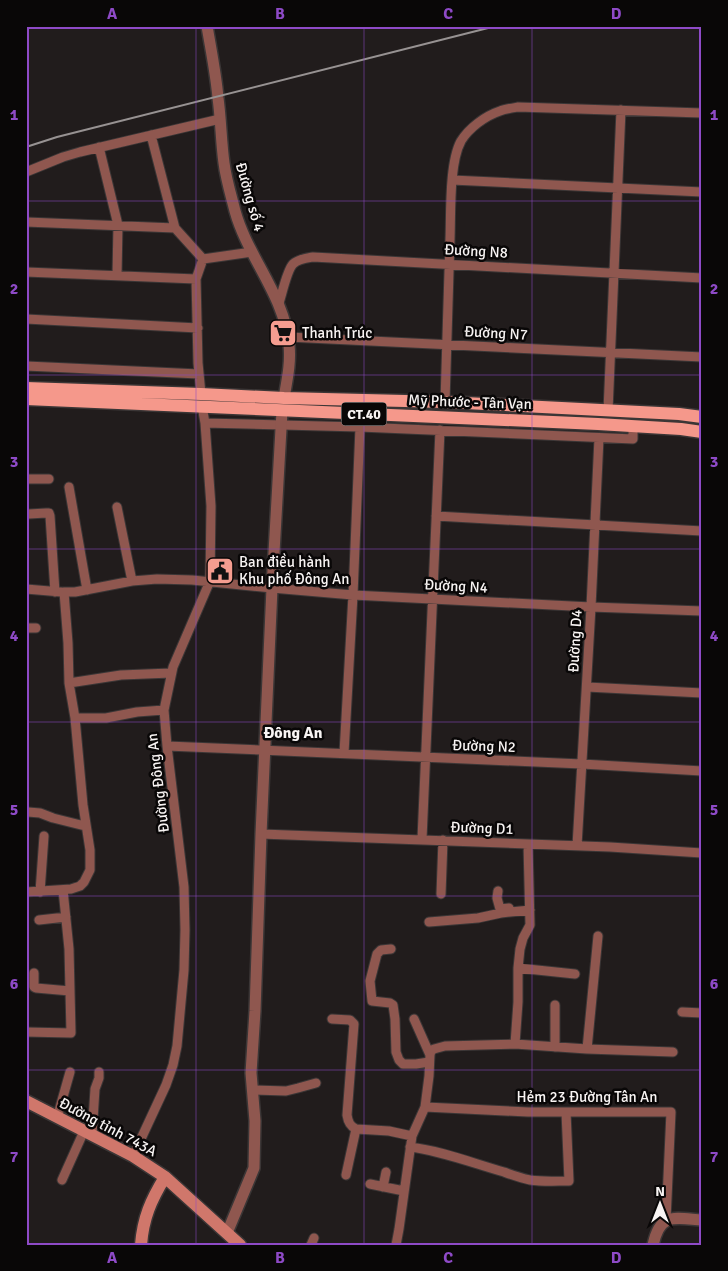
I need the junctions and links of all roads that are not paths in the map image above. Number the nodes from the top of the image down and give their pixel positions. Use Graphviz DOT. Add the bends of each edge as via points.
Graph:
graph roads {
  1 [pos="207,26"];
  2 [pos="620,110"];
  3 [pos="702,113"];
  4 [pos="220,118"];
  5 [pos="151,135"];
  6 [pos="99,148"];
  7 [pos="26,172"];
  8 [pos="452,180"];
  9 [pos="617,188"];
  10 [pos="702,192"];
  11 [pos="26,222"];
  12 [pos="118,225"];
  13 [pos="175,228"];
  14 [pos="252,252"];
  15 [pos="203,259"];
  16 [pos="449,264"];
  17 [pos="26,272"];
  18 [pos="614,273"];
  19 [pos="117,275"];
  20 [pos="702,278"];
  21 [pos="196,279"];
  22 [pos="278,303"];
  23 [pos="26,319"];
  24 [pos="198,328"];
  25 [pos="288,337"];
  26 [pos="448,344"];
  27 [pos="610,352"];
  28 [pos="702,357"];
  29 [pos="26,366"];
  30 [pos="199,374"];
  31 [pos="26,388"];
  32 [pos="26,400"];
  33 [pos="202,400"];
  34 [pos="445,402"];
  35 [pos="283,405"];
  36 [pos="608,411"];
  37 [pos="702,417"];
  38 [pos="205,423"];
  39 [pos="282,425"];
  40 [pos="633,426"];
  41 [pos="360,427"];
  42 [pos="440,430"];
  43 [pos="702,432"];
  44 [pos="599,438"];
  45 [pos="26,479"];
  46 [pos="49,479"];
  47 [pos="69,487"];
  48 [pos="117,507"];
  49 [pos="28,514"];
  50 [pos="436,516"];
  51 [pos="595,525"];
  52 [pos="702,530"];
  53 [pos="132,581"];
  54 [pos="210,581"];
  55 [pos="272,588"];
  56 [pos="26,589"];
  57 [pos="87,590"];
  58 [pos="60,592"];
  59 [pos="353,595"];
  60 [pos="432,599"];
  61 [pos="591,607"];
  62 [pos="702,611"];
  63 [pos="172,672"];
  64 [pos="69,683"];
  65 [pos="587,687"];
  66 [pos="702,693"];
  67 [pos="164,710"];
  68 [pos="75,718"];
  69 [pos="166,746"];
  70 [pos="265,750"];
  71 [pos="344,753"];
  72 [pos="426,757"];
  73 [pos="582,764"];
  74 [pos="702,771"];
  75 [pos="28,812"];
  76 [pos="85,826"];
  77 [pos="261,834"];
  78 [pos="44,836"];
  79 [pos="422,839"];
  80 [pos="443,840"];
  81 [pos="528,844"];
  82 [pos="577,846"];
  83 [pos="702,853"];
  84 [pos="63,890"];
  85 [pos="26,892"];
  86 [pos="40,892"];
  87 [pos="498,892"];
  88 [pos="441,894"];
  89 [pos="530,908"];
  90 [pos="66,917"];
  91 [pos="39,920"];
  92 [pos="429,922"];
  93 [pos="598,936"];
  94 [pos="392,948"];
  95 [pos="518,968"];
  96 [pos="34,973"];
  97 [pos="575,974"];
  98 [pos="70,990"];
  99 [pos="555,1005"];
  100 [pos="682,1012"];
  101 [pos="702,1013"];
  102 [pos="414,1019"];
  103 [pos="332,1020"];
  104 [pos="26,1032"];
  105 [pos="515,1044"];
  106 [pos="555,1047"];
  107 [pos="587,1049"];
  108 [pos="673,1052"];
  109 [pos="430,1058"];
  110 [pos="70,1072"];
  111 [pos="99,1072"];
  112 [pos="316,1083"];
  113 [pos="252,1090"];
  114 [pos="26,1101"];
  115 [pos="424,1107"];
  116 [pos="566,1112"];
  117 [pos="57,1118"];
  118 [pos="356,1129"];
  119 [pos="88,1133"];
  120 [pos="412,1136"];
  121 [pos="410,1147"];
  122 [pos="133,1156"];
  123 [pos="386,1172"];
  124 [pos="346,1175"];
  125 [pos="165,1177"];
  126 [pos="62,1180"];
  127 [pos="370,1184"];
  128 [pos="383,1187"];
  129 [pos="404,1191"];
  130 [pos="666,1220"];
  131 [pos="702,1220"];
  132 [pos="227,1232"];
  133 [pos="141,1245"];
  134 [pos="240,1245"];
  135 [pos="396,1245"];
  136 [pos="653,1245"];
  1 -- 4 [label="street, Đường số 4"];
  2 -- 3 [label="street"];
  2 -- 8 [label="street" via="518,107 498,111 470,130 461,142"];
  2 -- 9 [label="street"];
  4 -- 5 [label="street"];
  4 -- 14 [label="street, Đường số 4" via="230,193"];
  5 -- 6 [label="street"];
  5 -- 13 [label="street"];
  6 -- 7 [label="street" via="63,157"];
  6 -- 12 [label="street"];
  8 -- 9 [label="street"];
  8 -- 16 [label="street"];
  9 -- 10 [label="street"];
  9 -- 18 [label="street"];
  11 -- 12 [label="street"];
  12 -- 13 [label="street"];
  12 -- 19 [label="street"];
  13 -- 15 [label="street"];
  14 -- 15 [label="street"];
  14 -- 22 [label="street, Đường số 4"];
  15 -- 21 [label="street"];
  16 -- 18 [label="street, Đường N8"];
  16 -- 22 [label="street, Đường N8" via="302,259 293,264"];
  16 -- 26 [label="street"];
  17 -- 19 [label="street"];
  18 -- 20 [label="street, Đường N8"];
  18 -- 27 [label="street"];
  19 -- 21 [label="street"];
  21 -- 24 [label="street, Đường Đông An"];
  22 -- 25 [label="street, Đường số 4"];
  23 -- 24 [label="street"];
  24 -- 30 [label="street, Đường Đông An"];
  25 -- 26 [label="street, Đường N7"];
  25 -- 35 [label="street, Đường số 4" via="289,368"];
  26 -- 27 [label="street, Đường N7"];
  26 -- 34 [label="street"];
  27 -- 28 [label="street, Đường N7"];
  27 -- 36 [label="street"];
  29 -- 30 [label="street"];
  30 -- 33 [label="street, Đường Đông An"];
  31 -- 33 [label="main road, Mỹ Phước - Tân Vạn / CT.40"];
  32 -- 33 [label="main road, Mỹ Phước - Tân Vạn / CT.40"];
  33 -- 35 [label="main road, Mỹ Phước - Tân Vạn / CT.40"];
  33 -- 38 [label="street, Đường Đông An"];
  34 -- 35 [label="main road, Mỹ Phước - Tân Vạn / CT.40"];
  34 -- 36 [label="main road, Mỹ Phước - Tân Vạn / CT.40"];
  35 -- 39 [label="street, Đường số 4"];
  35 -- 40 [label="main road, Mỹ Phước - Tân Vạn / CT.40"];
  36 -- 37 [label="main road, Mỹ Phước - Tân Vạn / CT.40"];
  38 -- 39 [label="street"];
  38 -- 54 [label="street, Đường Đông An" via="211,506"];
  39 -- 41 [label="street"];
  39 -- 55 [label="street, Đường số 4"];
  40 -- 43 [label="main road, Mỹ Phước - Tân Vạn / CT.40"];
  40 -- 44 [label="street" via="633,439"];
  41 -- 42 [label="street"];
  41 -- 59 [label="street"];
  42 -- 44 [label="street"];
  42 -- 50 [label="street"];
  44 -- 51 [label="street, Đường D4"];
  45 -- 46 [label="street"];
  47 -- 57 [label="street"];
  48 -- 53 [label="street"];
  49 -- 58 [label="street" via="46,512 50,516"];
  50 -- 51 [label="street"];
  50 -- 60 [label="street"];
  51 -- 52 [label="street"];
  51 -- 61 [label="street, Đường D4"];
  53 -- 54 [label="street, Đường N4"];
  53 -- 57 [label="street, Đường N4"];
  54 -- 55 [label="street, Đường N4"];
  54 -- 63 [label="street, Đường Đông An"];
  55 -- 59 [label="street, Đường N4"];
  55 -- 70 [label="street, Đường số 4"];
  56 -- 58 [label="street, Đường N4"];
  57 -- 58 [label="street, Đường N4"];
  58 -- 64 [label="street" via="68,643"];
  59 -- 60 [label="street, Đường N4"];
  59 -- 71 [label="street"];
  60 -- 61 [label="street, Đường N4"];
  60 -- 72 [label="street"];
  61 -- 62 [label="street, Đường N4"];
  61 -- 65 [label="street, Đường D4"];
  63 -- 64 [label="street"];
  63 -- 67 [label="street, Đường Đông An"];
  64 -- 68 [label="street"];
  65 -- 66 [label="street"];
  65 -- 73 [label="street, Đường D4"];
  67 -- 68 [label="street" via="106,718"];
  67 -- 69 [label="street, Đường Đông An"];
  68 -- 76 [label="street"];
  69 -- 70 [label="street, Đường N2"];
  69 -- 122 [label="street, Đường Đông An" via="184,887 184,970 173,1065"];
  70 -- 71 [label="street, Đường N2"];
  70 -- 77 [label="street, Đường số 4"];
  71 -- 72 [label="street, Đường N2"];
  72 -- 73 [label="street, Đường N2"];
  72 -- 79 [label="street"];
  73 -- 74 [label="street, Đường N2"];
  73 -- 82 [label="street, Đường D4"];
  75 -- 76 [label="street"];
  76 -- 84 [label="street" via="90,870 80,886"];
  77 -- 79 [label="street, Đường D1"];
  77 -- 113 [label="street, Đường số 4"];
  78 -- 86 [label="street"];
  79 -- 80 [label="street, Đường D1"];
  80 -- 81 [label="street, Đường D1"];
  80 -- 88 [label="street"];
  81 -- 82 [label="street, Đường D1"];
  81 -- 89 [label="street"];
  82 -- 83 [label="street, Đường D1"];
  84 -- 86 [label="street"];
  84 -- 90 [label="street"];
  85 -- 86 [label="street"];
  87 -- 89 [label="street" via="500,909"];
  89 -- 92 [label="street" via="478,918"];
  89 -- 95 [label="street" via="530,925 523,938"];
  90 -- 91 [label="street"];
  90 -- 98 [label="street"];
  93 -- 107 [label="street"];
  94 -- 109 [label="street" via="377,954 370,981 372,1001 393,1004 396,1052 403,1064 416,1064"];
  95 -- 97 [label="street"];
  95 -- 105 [label="street"];
  96 -- 98 [label="street" via="36,988"];
  98 -- 104 [label="street" via="71,1033"];
  99 -- 106 [label="street"];
  100 -- 101 [label="street"];
  102 -- 109 [label="street"];
  103 -- 118 [label="street" via="350,1020 354,1024 347,1116 348,1122"];
  105 -- 106 [label="street"];
  105 -- 109 [label="street" via="445,1046 431,1051"];
  106 -- 107 [label="street"];
  107 -- 108 [label="street"];
  109 -- 115 [label="street"];
  110 -- 117 [label="street"];
  111 -- 119 [label="street"];
  112 -- 113 [label="street" via="286,1091"];
  113 -- 132 [label="street, Đường số 4" via="254,1168"];
  114 -- 117 [label="main road, Đường tỉnh 743A"];
  115 -- 116 [label="street, Hẻm 23 Đường Tân An"];
  115 -- 120 [label="street"];
  116 -- 121 [label="street" via="569,1181 529,1180 428,1149"];
  116 -- 130 [label="street, Hẻm 23 Đường Tân An" via="671,1112"];
  117 -- 119 [label="main road, Đường tỉnh 743A"];
  118 -- 120 [label="street" via="389,1130"];
  118 -- 124 [label="street"];
  119 -- 122 [label="main road, Đường tỉnh 743A"];
  119 -- 126 [label="street"];
  120 -- 121 [label="street"];
  121 -- 129 [label="street"];
  122 -- 125 [label="main road, Đường tỉnh 743A"];
  123 -- 128 [label="street"];
  125 -- 132 [label="main road, Đường tỉnh 743A"];
  125 -- 133 [label="main road" via="148,1207"];
  127 -- 128 [label="street"];
  128 -- 129 [label="street"];
  129 -- 135 [label="street"];
  130 -- 131 [label="street"];
  130 -- 136 [label="street" via="656,1232"];
  132 -- 134 [label="main road, Đường tỉnh 743A"];
}
